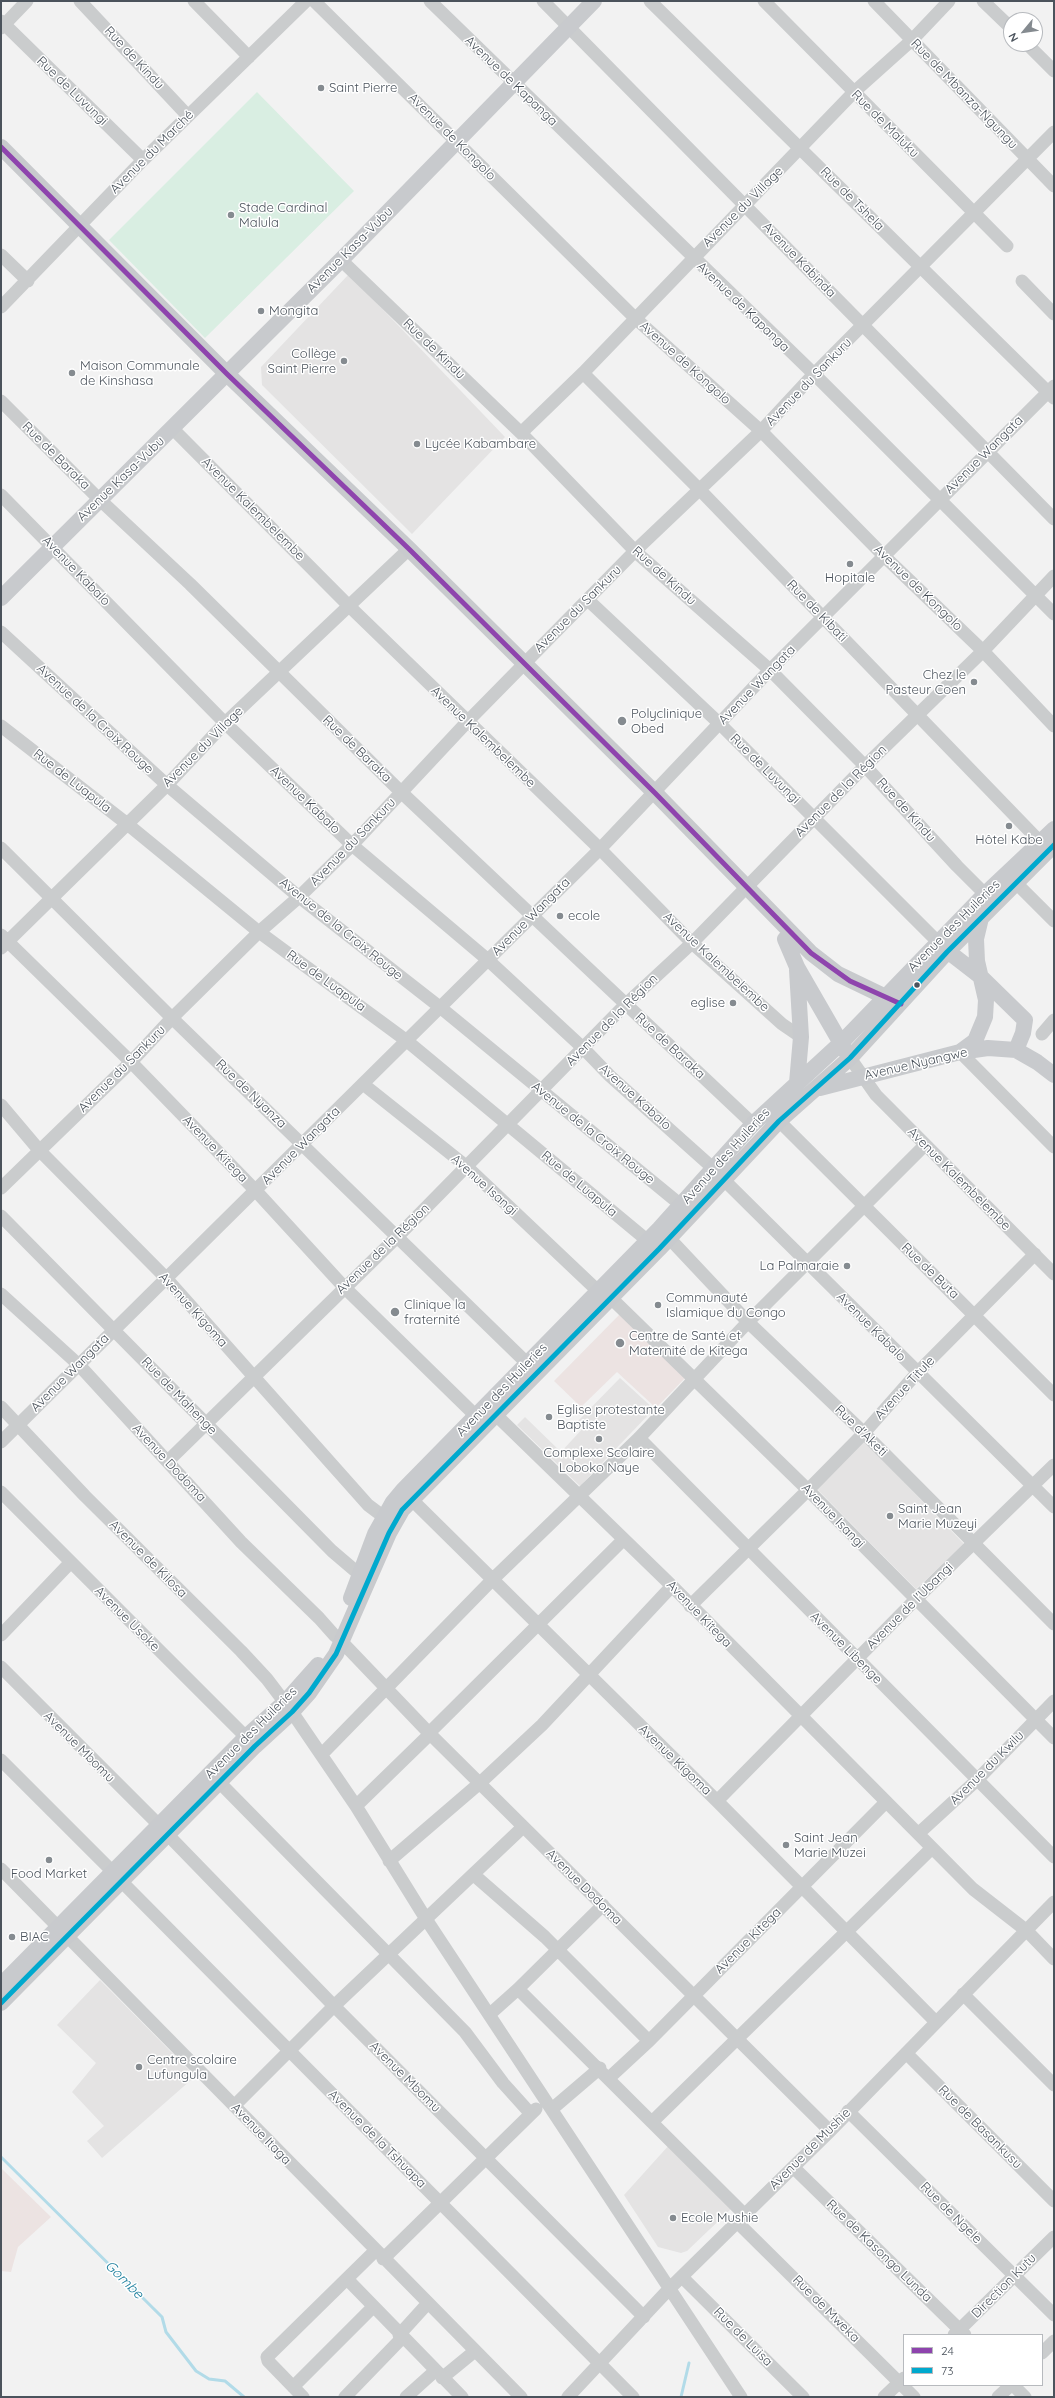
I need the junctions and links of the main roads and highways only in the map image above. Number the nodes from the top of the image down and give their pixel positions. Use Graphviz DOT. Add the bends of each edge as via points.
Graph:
graph roads {
  1 [pos="594,1"];
  2 [pos="1,146"];
  3 [pos="227,374"];
  4 [pos="1,598"];
  5 [pos="1054,829"];
  6 [pos="1047,845"];
  7 [pos="981,918"];
  8 [pos="785,939"];
  9 [pos="942,947"];
  10 [pos="797,967"];
  11 [pos="981,978"];
  12 [pos="885,997"];
  13 [pos="900,1004"];
  14 [pos="841,1043"];
  15 [pos="1016,1050"];
  16 [pos="960,1052"];
  17 [pos="850,1058"];
  18 [pos="1054,1075"];
  19 [pos="797,1083"];
  20 [pos="817,1089"];
  21 [pos="719,1174"];
  22 [pos="687,1210"];
  23 [pos="604,1295"];
  24 [pos="533,1368"];
  25 [pos="408,1495"];
  26 [pos="338,1639"];
  27 [pos="251,1741"];
  28 [pos="163,1830"];
  29 [pos="63,1931"];
  30 [pos="1,1985"];
  31 [pos="1,2003"];
  1 -- 3 [label="main road, Avenue Kasa-Vubu"];
  2 -- 3 [label="main road"];
  3 -- 4 [label="main road, Avenue Kasa-Vubu"];
  3 -- 12 [label="main road" via="409,549 812,953 838,974"];
  5 -- 6 [label="main road, Avenue des Huileries"];
  6 -- 7 [label="main road, Avenue des Huileries" via="1016,883"];
  6 -- 9 [label="main road, Avenue des Huileries" via="985,894"];
  7 -- 9 [label="main road, Avenue des Huileries"];
  7 -- 11 [label="main road" via="976,939"];
  8 -- 10 [label="main road, Avenue Kalembelembe"];
  9 -- 11 [label="main road"];
  9 -- 12 [label="main road, Avenue des Huileries"];
  9 -- 13 [label="main road, Avenue des Huileries"];
  10 -- 14 [label="main road, Avenue Kalembelembe"];
  10 -- 19 [label="main road" via="801,1037"];
  11 -- 15 [label="main road" via="1025,1020"];
  11 -- 16 [label="main road" via="986,1000 982,1028 975,1041"];
  12 -- 13 [label="main road"];
  12 -- 14 [label="main road, Avenue des Huileries"];
  13 -- 17 [label="main road, Avenue des Huileries"];
  14 -- 17 [label="main road, Avenue Kalembelembe"];
  14 -- 19 [label="main road, Avenue des Huileries"];
  15 -- 16 [label="main road, Avenue Nyangwe" via="988,1048"];
  15 -- 18 [label="main road, Avenue Nyangwe"];
  16 -- 20 [label="main road, Avenue Nyangwe"];
  17 -- 20 [label="main road, Avenue des Huileries"];
  19 -- 21 [label="main road, Avenue des Huileries" via="753,1124"];
  20 -- 21 [label="main road, Avenue des Huileries"];
  21 -- 22 [label="main road, Avenue des Huileries"];
  22 -- 23 [label="main road, Avenue des Huileries" via="648,1241"];
  22 -- 23 [label="main road, Avenue des Huileries" via="669,1238"];
  23 -- 24 [label="main road, Avenue des Huileries"];
  24 -- 25 [label="main road, Avenue des Huileries" via="477,1417"];
  24 -- 25 [label="main road, Avenue des Huileries" via="496,1415"];
  25 -- 26 [label="main road, Avenue des Huileries"];
  25 -- 26 [label="main road, Avenue des Huileries" via="384,1517 359,1574"];
  26 -- 27 [label="main road, Avenue des Huileries" via="289,1707"];
  27 -- 28 [label="main road, Avenue des Huileries"];
  27 -- 28 [label="main road, Avenue des Huileries" via="220,1783"];
  28 -- 29 [label="main road, Avenue des Huileries"];
  29 -- 30 [label="main road, Avenue des Huileries"];
  29 -- 31 [label="main road, Avenue des Huileries"];
}
